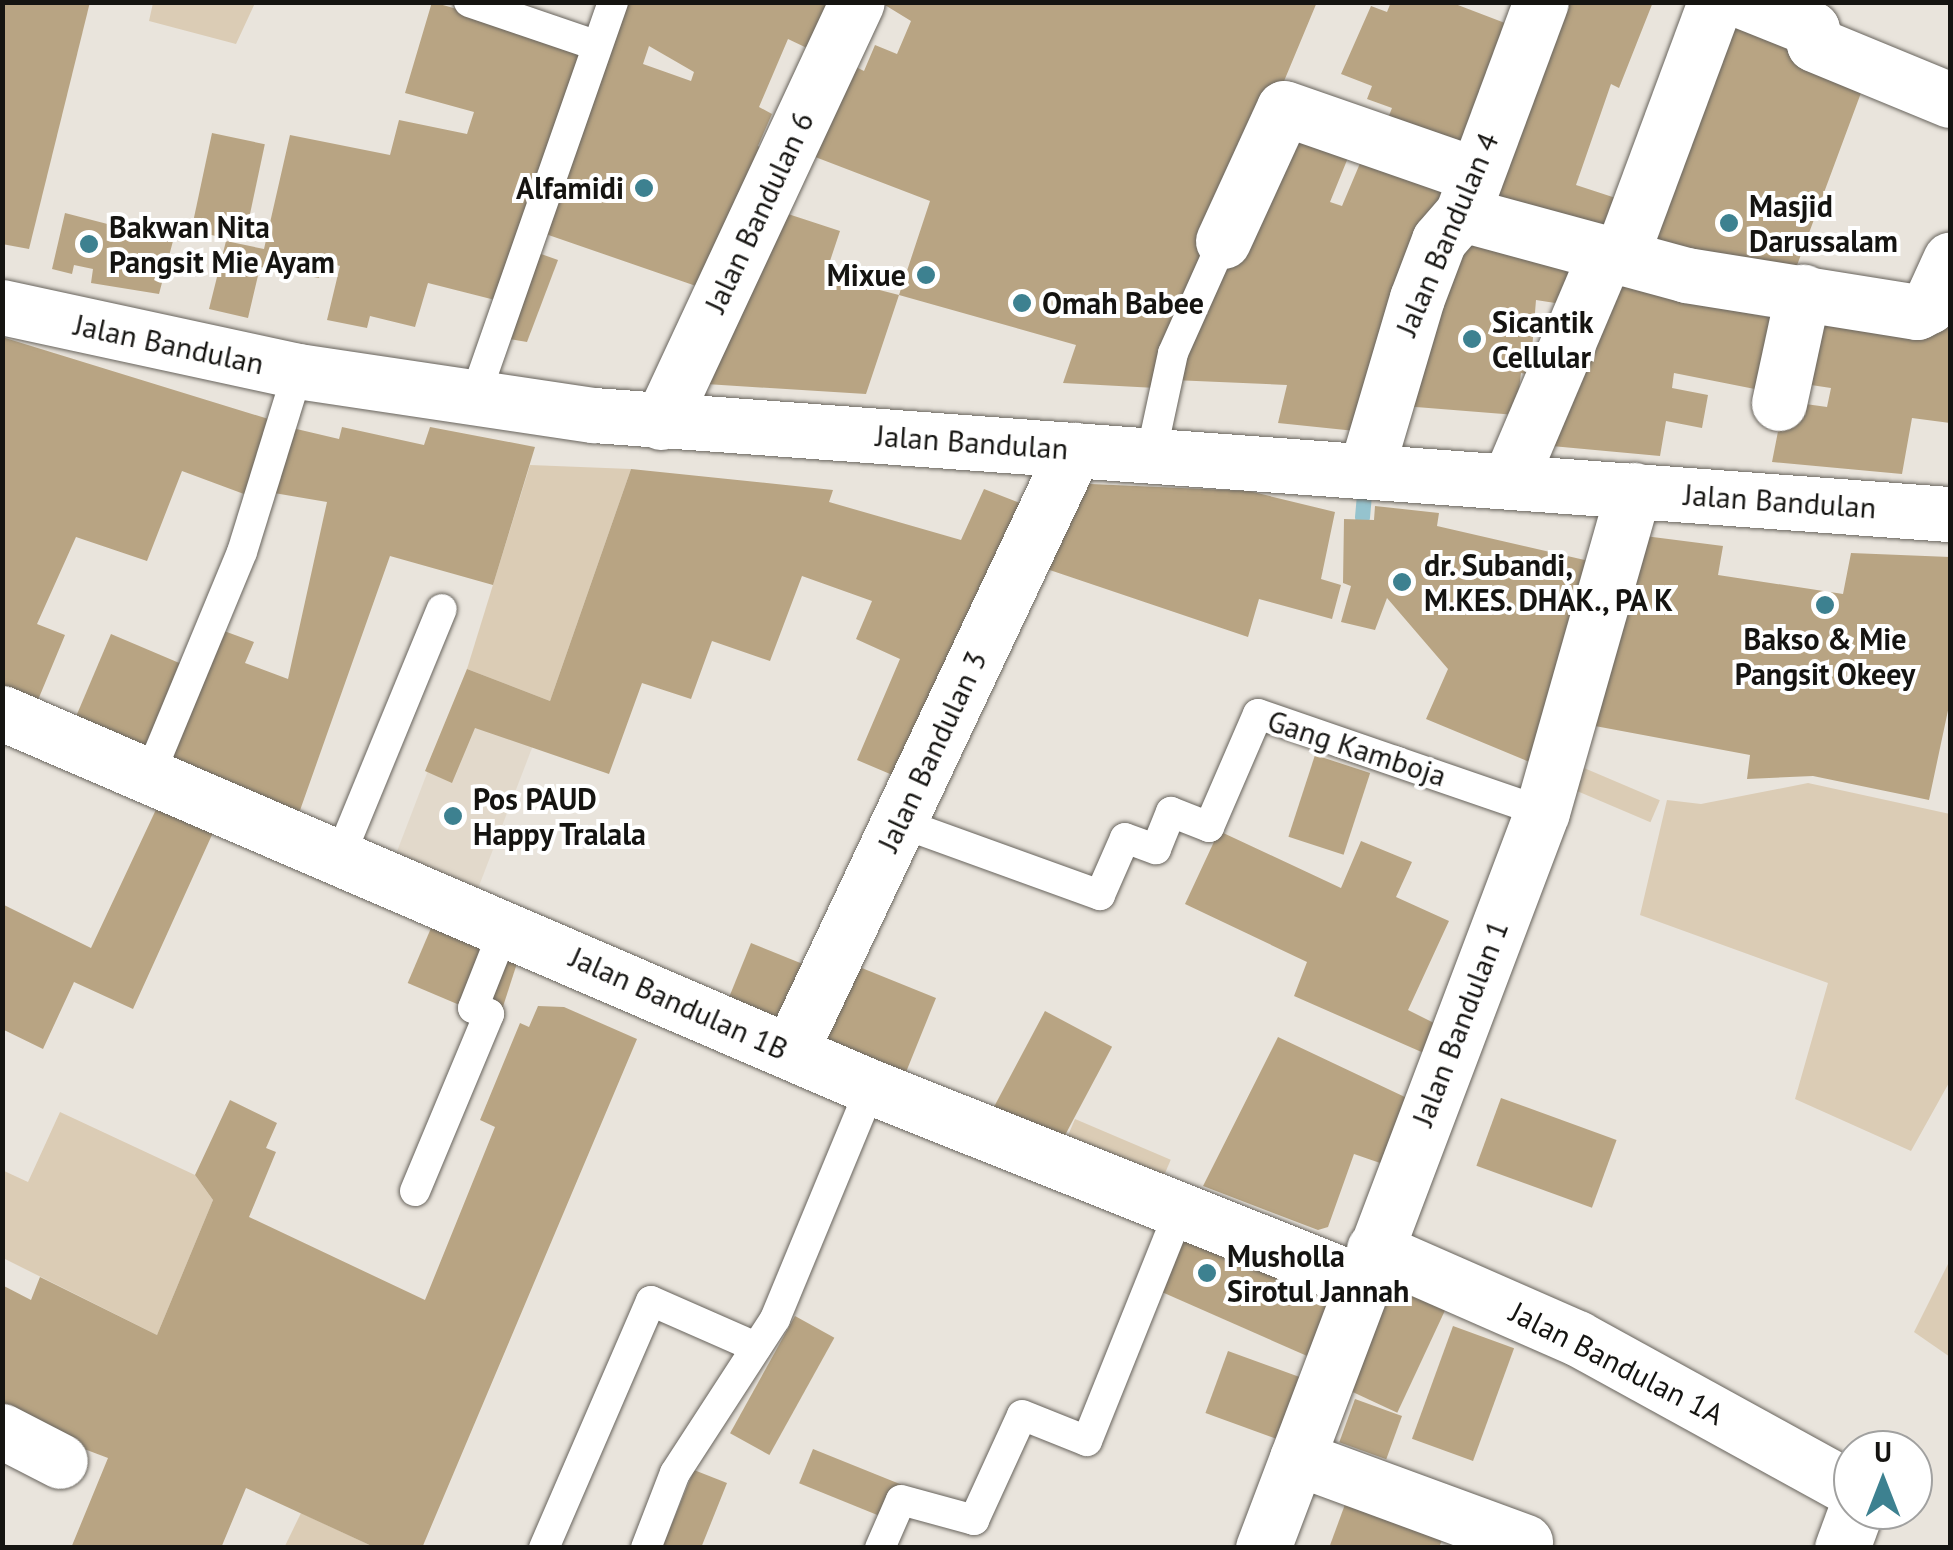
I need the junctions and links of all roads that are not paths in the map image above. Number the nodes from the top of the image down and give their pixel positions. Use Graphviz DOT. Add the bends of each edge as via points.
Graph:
graph roads {
  1 [pos="469,2"];
  2 [pos="613,2"];
  3 [pos="857,2"];
  4 [pos="1715,2"];
  5 [pos="1744,2"];
  6 [pos="1525,7"];
  7 [pos="595,45"];
  8 [pos="1950,100"];
  9 [pos="1469,195"];
  10 [pos="1223,241"];
  11 [pos="1612,256"];
  12 [pos="1950,260"];
  13 [pos="1803,292"];
  14 [pos="3,307"];
  15 [pos="298,370"];
  16 [pos="472,402"];
  17 [pos="1779,403"];
  18 [pos="662,422"];
  19 [pos="1074,450"];
  20 [pos="1151,455"];
  21 [pos="1366,470"];
  22 [pos="1510,479"];
  23 [pos="1634,490"];
  24 [pos="1950,514"];
  25 [pos="442,609"];
  26 [pos="7,725"];
  27 [pos="150,774"];
  28 [pos="1542,812"];
  29 [pos="898,822"];
  30 [pos="340,856"];
  31 [pos="505,927"];
  32 [pos="790,1052"];
  33 [pos="871,1087"];
  34 [pos="415,1191"];
  35 [pos="1180,1210"];
  36 [pos="1367,1266"];
  37 [pos="756,1347"];
  38 [pos="2,1431"];
  39 [pos="1297,1458"];
  40 [pos="60,1461"];
  41 [pos="1833,1479"];
  42 [pos="1525,1542"];
  43 [pos="544,1548"];
  44 [pos="646,1548"];
  45 [pos="880,1548"];
  46 [pos="1262,1548"];
  1 -- 7 [label="lane"];
  2 -- 7 [label="lane"];
  3 -- 18 [label="street, Jalan Bandulan 6"];
  4 -- 11 [label="street"];
  5 -- 8 [label="street" via="1812,30 1814,44"];
  6 -- 9 [label="street, Jalan Bandulan 4"];
  7 -- 16 [label="lane"];
  9 -- 10 [label="street" via="1284,108"];
  9 -- 11 [label="street"];
  9 -- 21 [label="street, Jalan Bandulan 4" via="1439,240 1416,298"];
  10 -- 20 [label="lane" via="1173,352"];
  11 -- 13 [label="street"];
  11 -- 22 [label="street"];
  12 -- 13 [label="street" via="1929,306 1917,312"];
  13 -- 17 [label="street"];
  14 -- 15 [label="street, Jalan Bandulan"];
  15 -- 16 [label="street, Jalan Bandulan"];
  15 -- 27 [label="lane" via="242,552"];
  16 -- 18 [label="street, Jalan Bandulan"];
  18 -- 19 [label="street, Jalan Bandulan"];
  19 -- 20 [label="street, Jalan Bandulan"];
  19 -- 29 [label="street, Jalan Bandulan 3"];
  20 -- 21 [label="street, Jalan Bandulan"];
  21 -- 22 [label="street, Jalan Bandulan"];
  22 -- 23 [label="street, Jalan Bandulan"];
  23 -- 24 [label="street, Jalan Bandulan"];
  23 -- 28 [label="street, Jalan Bandulan 1"];
  25 -- 30 [label="lane"];
  26 -- 27 [label="street, Jalan Bandulan 1B"];
  27 -- 30 [label="street, Jalan Bandulan 1B"];
  28 -- 29 [label="lane, Gang Kamboja" via="1258,714 1209,828 1172,812 1156,849 1125,838 1100,895"];
  28 -- 36 [label="street, Jalan Bandulan 1"];
  29 -- 32 [label="street, Jalan Bandulan 3"];
  30 -- 31 [label="street, Jalan Bandulan 1B"];
  31 -- 32 [label="street, Jalan Bandulan 1B"];
  31 -- 34 [label="lane" via="472,1008 489,1014"];
  32 -- 33 [label="street, Jalan Bandulan 1B"];
  33 -- 35 [label="street, Jalan Bandulan 1B"];
  33 -- 37 [label="lane"];
  35 -- 36 [label="street, Jalan Bandulan 1B"];
  35 -- 45 [label="lane" via="1087,1441 1022,1415 974,1520 901,1500"];
  36 -- 39 [label="street, Jalan Bandulan 1"];
  36 -- 41 [label="street, Jalan Bandulan 1A" via="1577,1338"];
  37 -- 43 [label="lane" via="651,1301"];
  37 -- 44 [label="lane" via="675,1473"];
  38 -- 40 [label="street"];
  39 -- 42 [label="street"];
  39 -- 46 [label="street, Jalan Bandulan 1"];
}
